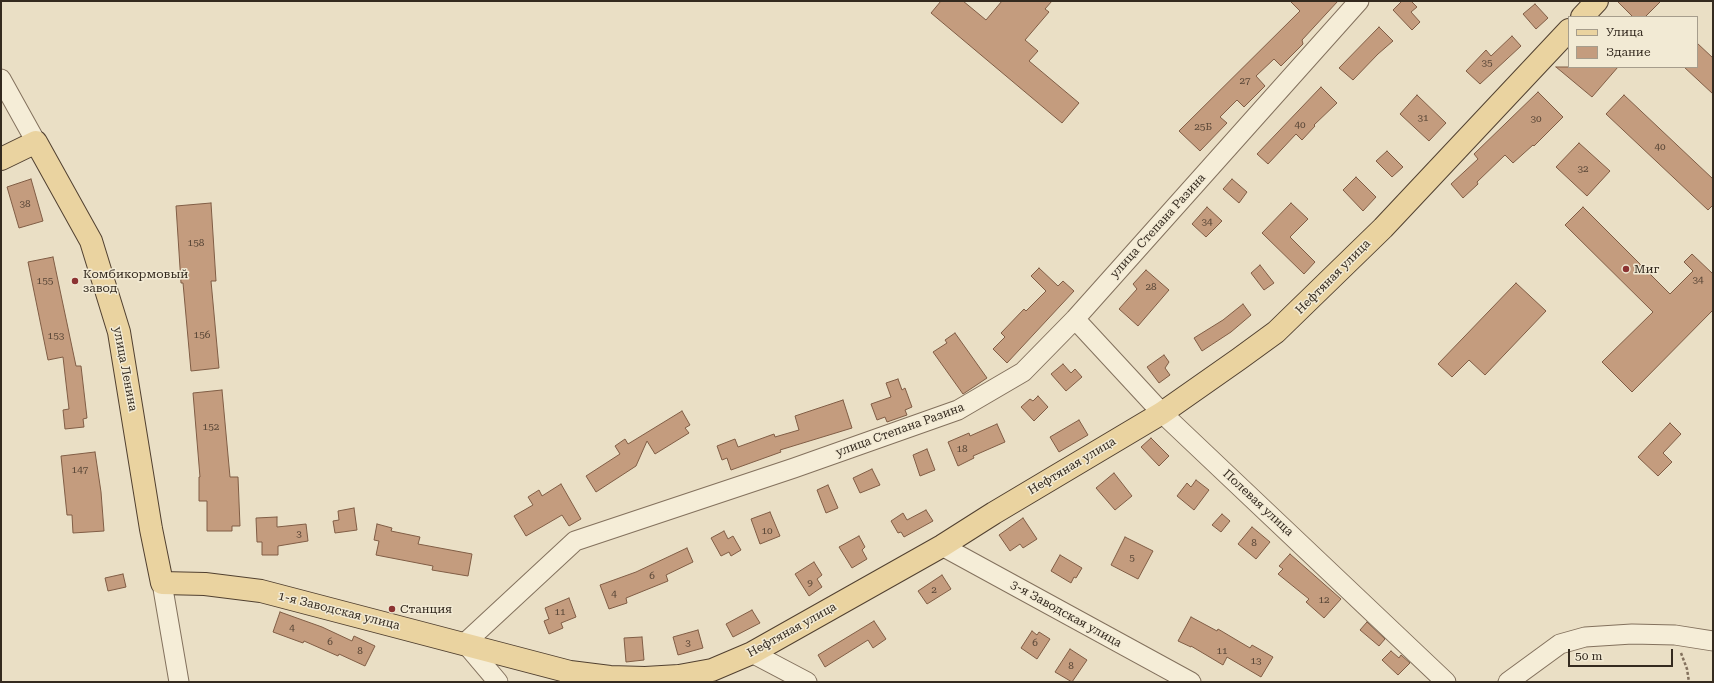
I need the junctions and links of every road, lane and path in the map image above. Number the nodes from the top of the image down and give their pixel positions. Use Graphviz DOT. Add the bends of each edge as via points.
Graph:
graph roads {
  1 [pos="1359,1"];
  2 [pos="1597,1"];
  3 [pos="1583,16"];
  4 [pos="1568,31"];
  5 [pos="1,79"];
  6 [pos="36,142"];
  7 [pos="1,159"];
  8 [pos="1076,319"];
  9 [pos="1162,413"];
  10 [pos="942,546"];
  11 [pos="162,583"];
  12 [pos="1675,635"];
  13 [pos="1713,641"];
  14 [pos="465,643"];
  15 [pos="752,653"];
  16 [pos="712,676"];
  17 [pos="611,680"];
  18 [pos="179,682"];
  19 [pos="498,682"];
  20 [pos="807,682"];
  21 [pos="1191,682"];
  22 [pos="1446,682"];
  23 [pos="1508,682"];
  24 [pos="1689,682"];
  1 -- 8 [label="street, улица Степана Разина"];
  2 -- 3 [label="main road"];
  4 -- 9 [label="main road, Нефтяная улица" via="1383,228 1276,332"];
  5 -- 6 [label="street, улица Ленина"];
  6 -- 7 [label="main road"];
  6 -- 11 [label="main road, улица Ленина" via="91,241 119,332"];
  8 -- 9 [label="street, Полевая улица"];
  8 -- 14 [label="street, улица Степана Разина" via="1023,372 958,410 575,541"];
  9 -- 10 [label="main road, Нефтяная улица"];
  9 -- 22 [label="street, Полевая улица"];
  10 -- 15 [label="main road, Нефтяная улица"];
  10 -- 21 [label="street, 3-я Заводская улица"];
  11 -- 14 [label="main road, 1-я Заводская улица" via="205,584 261,591"];
  11 -- 18 [label="street, улица Ленина"];
  12 -- 13 [label="street"];
  12 -- 23 [label="street" via="1585,637 1560,644"];
  12 -- 24 [label="path"];
  14 -- 17 [label="main road, Нефтяная улица" via="570,672"];
  14 -- 19 [label="street"];
  15 -- 16 [label="main road, Нефтяная улица"];
  15 -- 20 [label="street"];
  16 -- 17 [label="main road, Нефтяная улица"];
}
